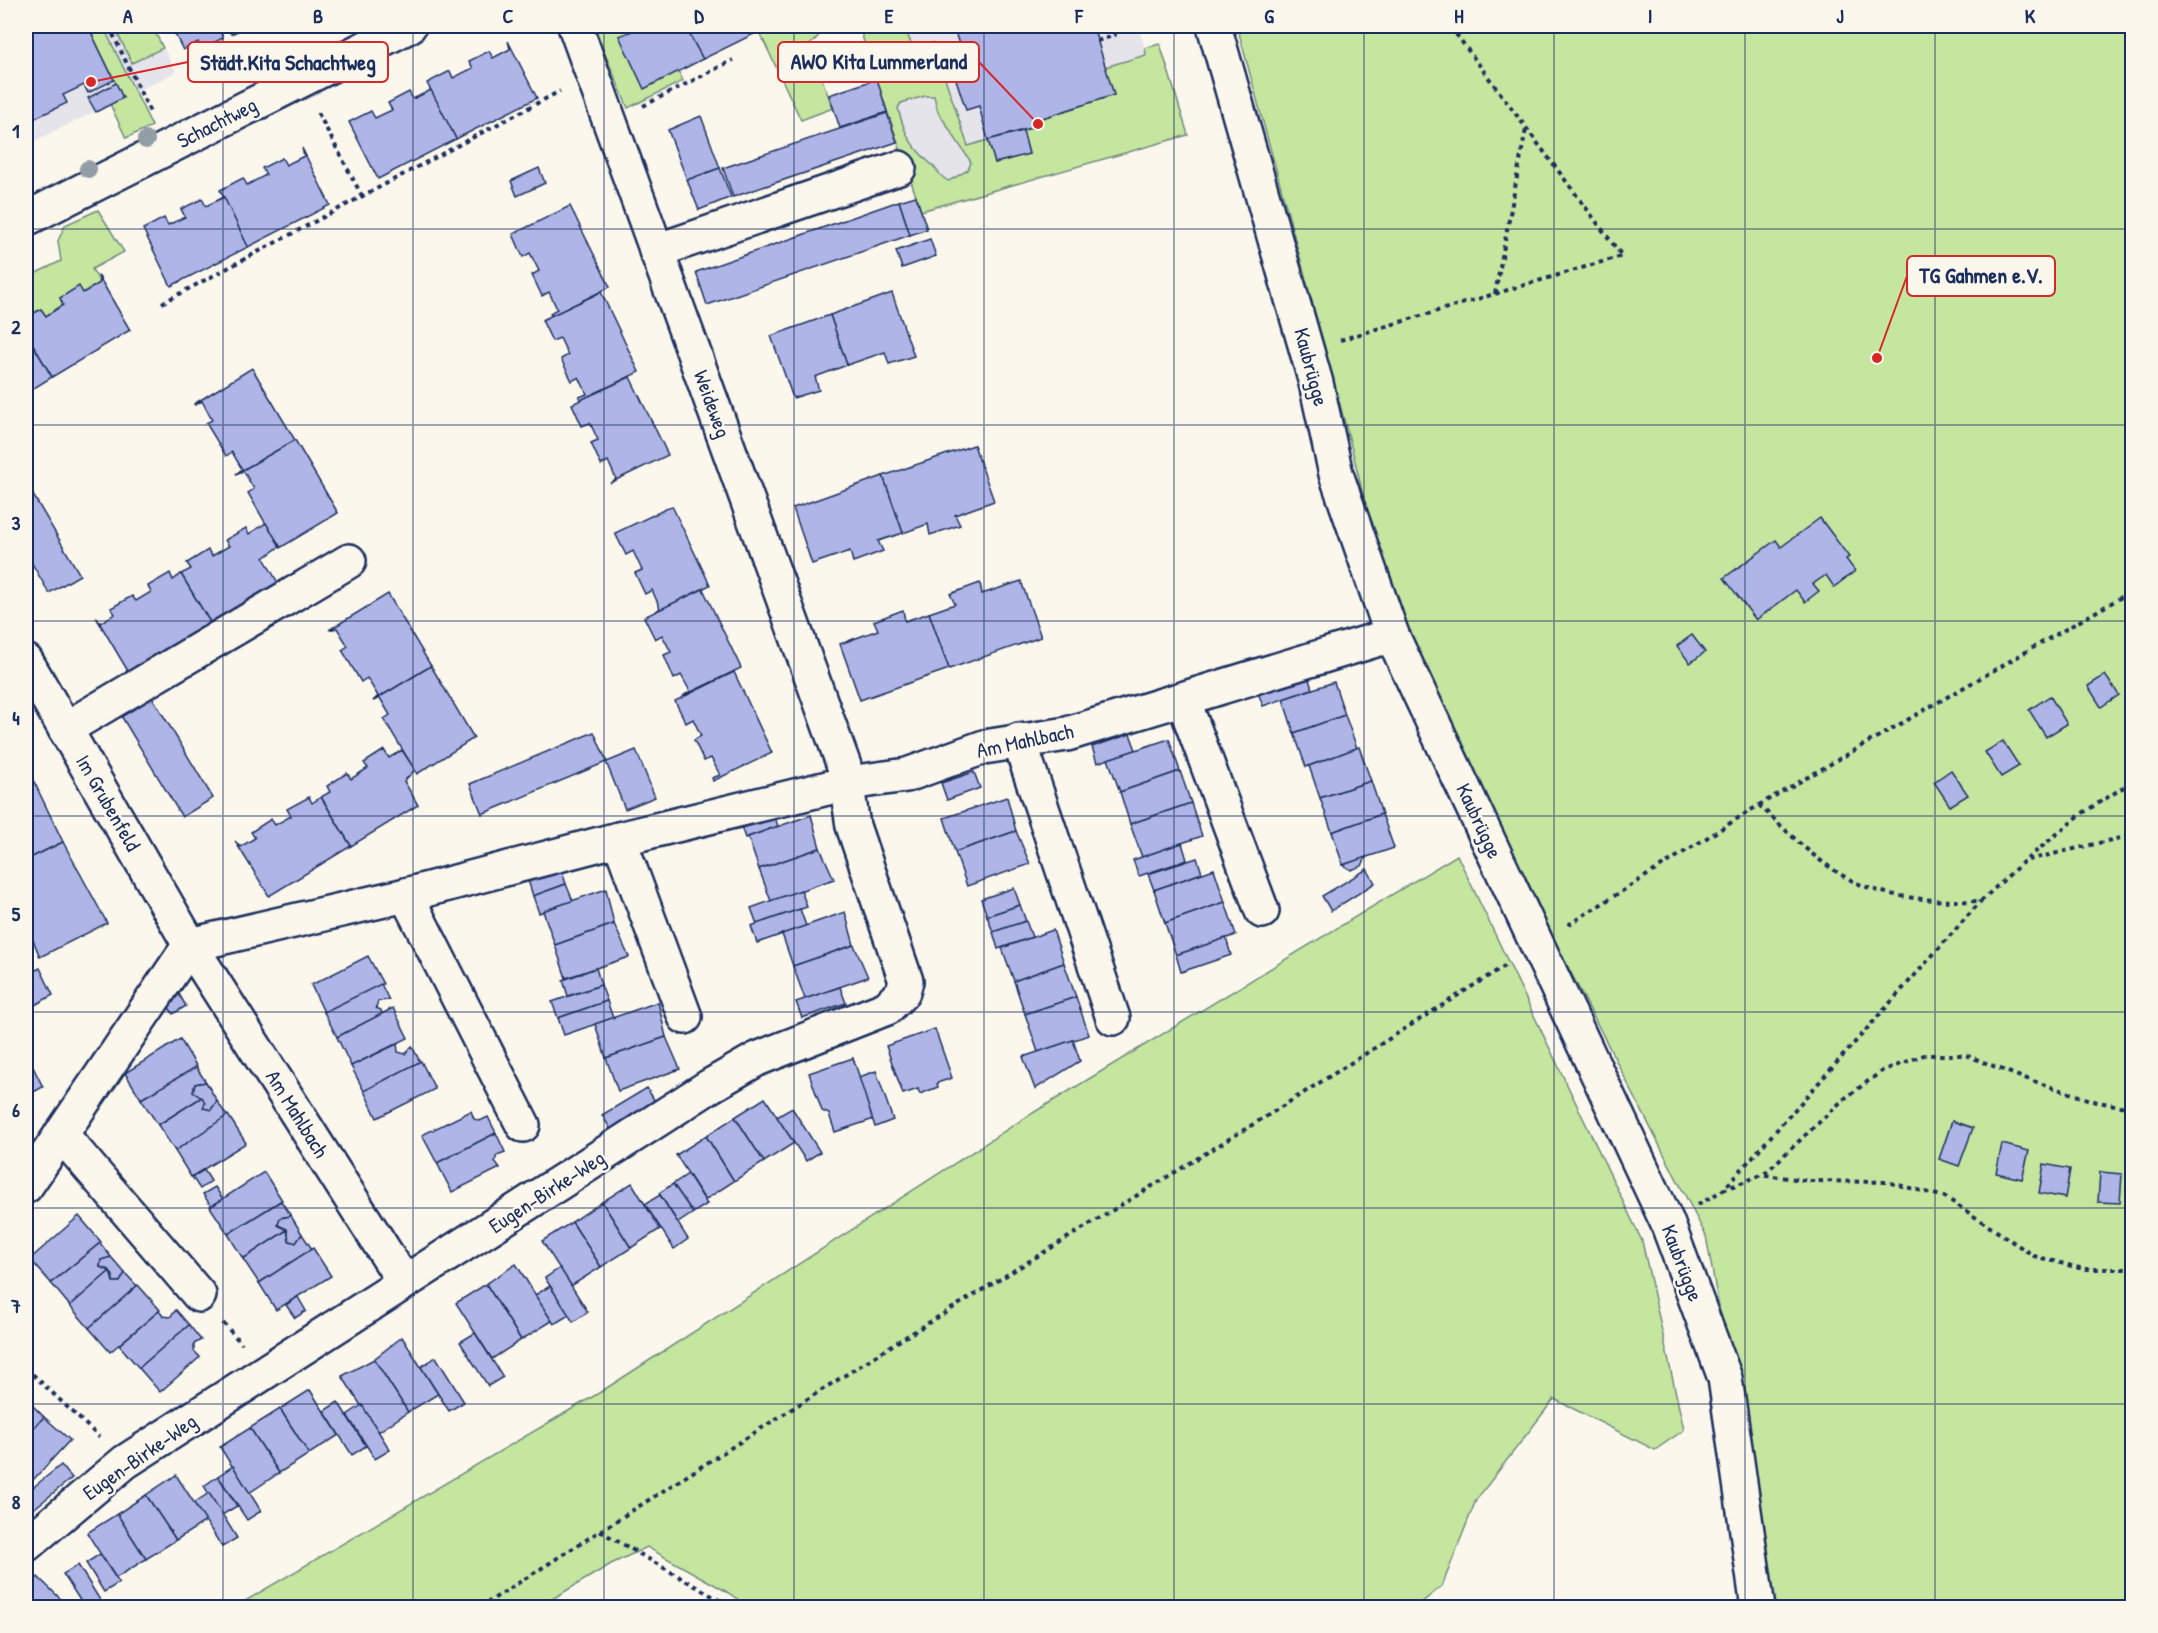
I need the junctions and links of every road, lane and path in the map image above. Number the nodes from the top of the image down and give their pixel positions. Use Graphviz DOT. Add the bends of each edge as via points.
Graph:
graph roads {
  1 [pos="109,26"];
  2 [pos="408,26"];
  3 [pos="575,26"];
  4 [pos="1112,26"];
  5 [pos="1214,26"];
  6 [pos="1450,26"];
  7 [pos="1097,41"];
  8 [pos="733,60"];
  9 [pos="592,74"];
  10 [pos="301,80"];
  11 [pos="610,122"];
  12 [pos="1526,128"];
  13 [pos="168,148"];
  14 [pos="899,168"];
  15 [pos="362,196"];
  16 [pos="26,219"];
  17 [pos="656,250"];
  18 [pos="1495,294"];
  19 [pos="162,303"];
  20 [pos="1307,350"];
  21 [pos="350,561"];
  22 [pos="2133,591"];
  23 [pos="1392,635"];
  24 [pos="26,661"];
  25 [pos="1183,699"];
  26 [pos="65,729"];
  27 [pos="1019,740"];
  28 [pos="2133,782"];
  29 [pos="848,783"];
  30 [pos="1759,805"];
  31 [pos="2133,834"];
  32 [pos="619,839"];
  33 [pos="2024,861"];
  34 [pos="406,895"];
  35 [pos="1981,901"];
  36 [pos="1262,911"];
  37 [pos="190,945"];
  38 [pos="1538,945"];
  39 [pos="685,1017"];
  40 [pos="1113,1018"];
  41 [pos="2133,1108"];
  42 [pos="524,1125"];
  43 [pos="61,1134"];
  44 [pos="1764,1174"];
  45 [pos="26,1186"];
  46 [pos="1723,1190"];
  47 [pos="1667,1222"];
  48 [pos="2133,1269"];
  49 [pos="404,1282"];
  50 [pos="199,1295"];
  51 [pos="26,1368"];
  52 [pos="267,1373"];
  53 [pos="125,1462"];
  54 [pos="600,1531"];
  55 [pos="26,1545"];
  56 [pos="479,1608"];
  57 [pos="734,1608"];
  58 [pos="1758,1608"];
  1 -- 13 [label="path"];
  2 -- 10 [label="street, Schachtweg"];
  3 -- 9 [label="street, Weideweg"];
  4 -- 7 [label="path" via="1114,35"];
  5 -- 20 [label="street, Kaubrügge"];
  6 -- 12 [label="path"];
  8 -- 11 [label="path"];
  9 -- 11 [label="street, Weideweg"];
  9 -- 15 [label="path"];
  10 -- 13 [label="street, Schachtweg"];
  10 -- 15 [label="path"];
  11 -- 17 [label="street, Weideweg"];
  12 -- 18 [label="path"];
  12 -- 18 [label="path" via="1622,256"];
  13 -- 16 [label="street, Schachtweg"];
  14 -- 17 [label="street"];
  15 -- 19 [label="path"];
  17 -- 29 [label="street, Weideweg"];
  18 -- 20 [label="path"];
  20 -- 23 [label="street, Kaubrügge" via="1336,474"];
  21 -- 26 [label="street"];
  22 -- 30 [label="path"];
  23 -- 25 [label="street, Am Mahlbach"];
  23 -- 38 [label="street, Kaubrügge"];
  24 -- 26 [label="street, Im Grubenfeld"];
  25 -- 27 [label="street, Am Mahlbach" via="1067,734"];
  25 -- 36 [label="street"];
  26 -- 37 [label="street, Im Grubenfeld"];
  27 -- 29 [label="street, Am Mahlbach" via="984,747 906,775"];
  27 -- 40 [label="street"];
  28 -- 33 [label="path" via="2081,814"];
  29 -- 32 [label="street, Am Mahlbach"];
  29 -- 49 [label="street, Eugen-Birke-Weg" via="853,826 906,981 896,1002 758,1059 710,1086"];
  30 -- 35 [label="path" via="1849,880 1898,896 1940,902"];
  30 -- 38 [label="path"];
  31 -- 33 [label="path"];
  32 -- 34 [label="street, Am Mahlbach"];
  32 -- 39 [label="street"];
  33 -- 35 [label="path"];
  34 -- 37 [label="street, Am Mahlbach"];
  34 -- 42 [label="street"];
  35 -- 46 [label="path"];
  37 -- 43 [label="street"];
  37 -- 49 [label="street, Am Mahlbach"];
  38 -- 47 [label="street, Kaubrügge"];
  38 -- 54 [label="path"];
  41 -- 44 [label="path" via="2085,1098 1966,1055 1924,1055 1882,1071 1844,1099"];
  43 -- 45 [label="street"];
  43 -- 50 [label="street"];
  44 -- 46 [label="path"];
  44 -- 48 [label="path" via="1811,1181 1906,1186 1945,1197 2034,1256 2083,1269"];
  46 -- 47 [label="path"];
  47 -- 58 [label="street, Kaubrügge" via="1725,1378"];
  49 -- 52 [label="street, Eugen-Birke-Weg"];
  50 -- 52 [label="path"];
  51 -- 53 [label="path"];
  52 -- 53 [label="street, Eugen-Birke-Weg"];
  53 -- 55 [label="street, Eugen-Birke-Weg"];
  54 -- 56 [label="path"];
  54 -- 57 [label="path"];
}
